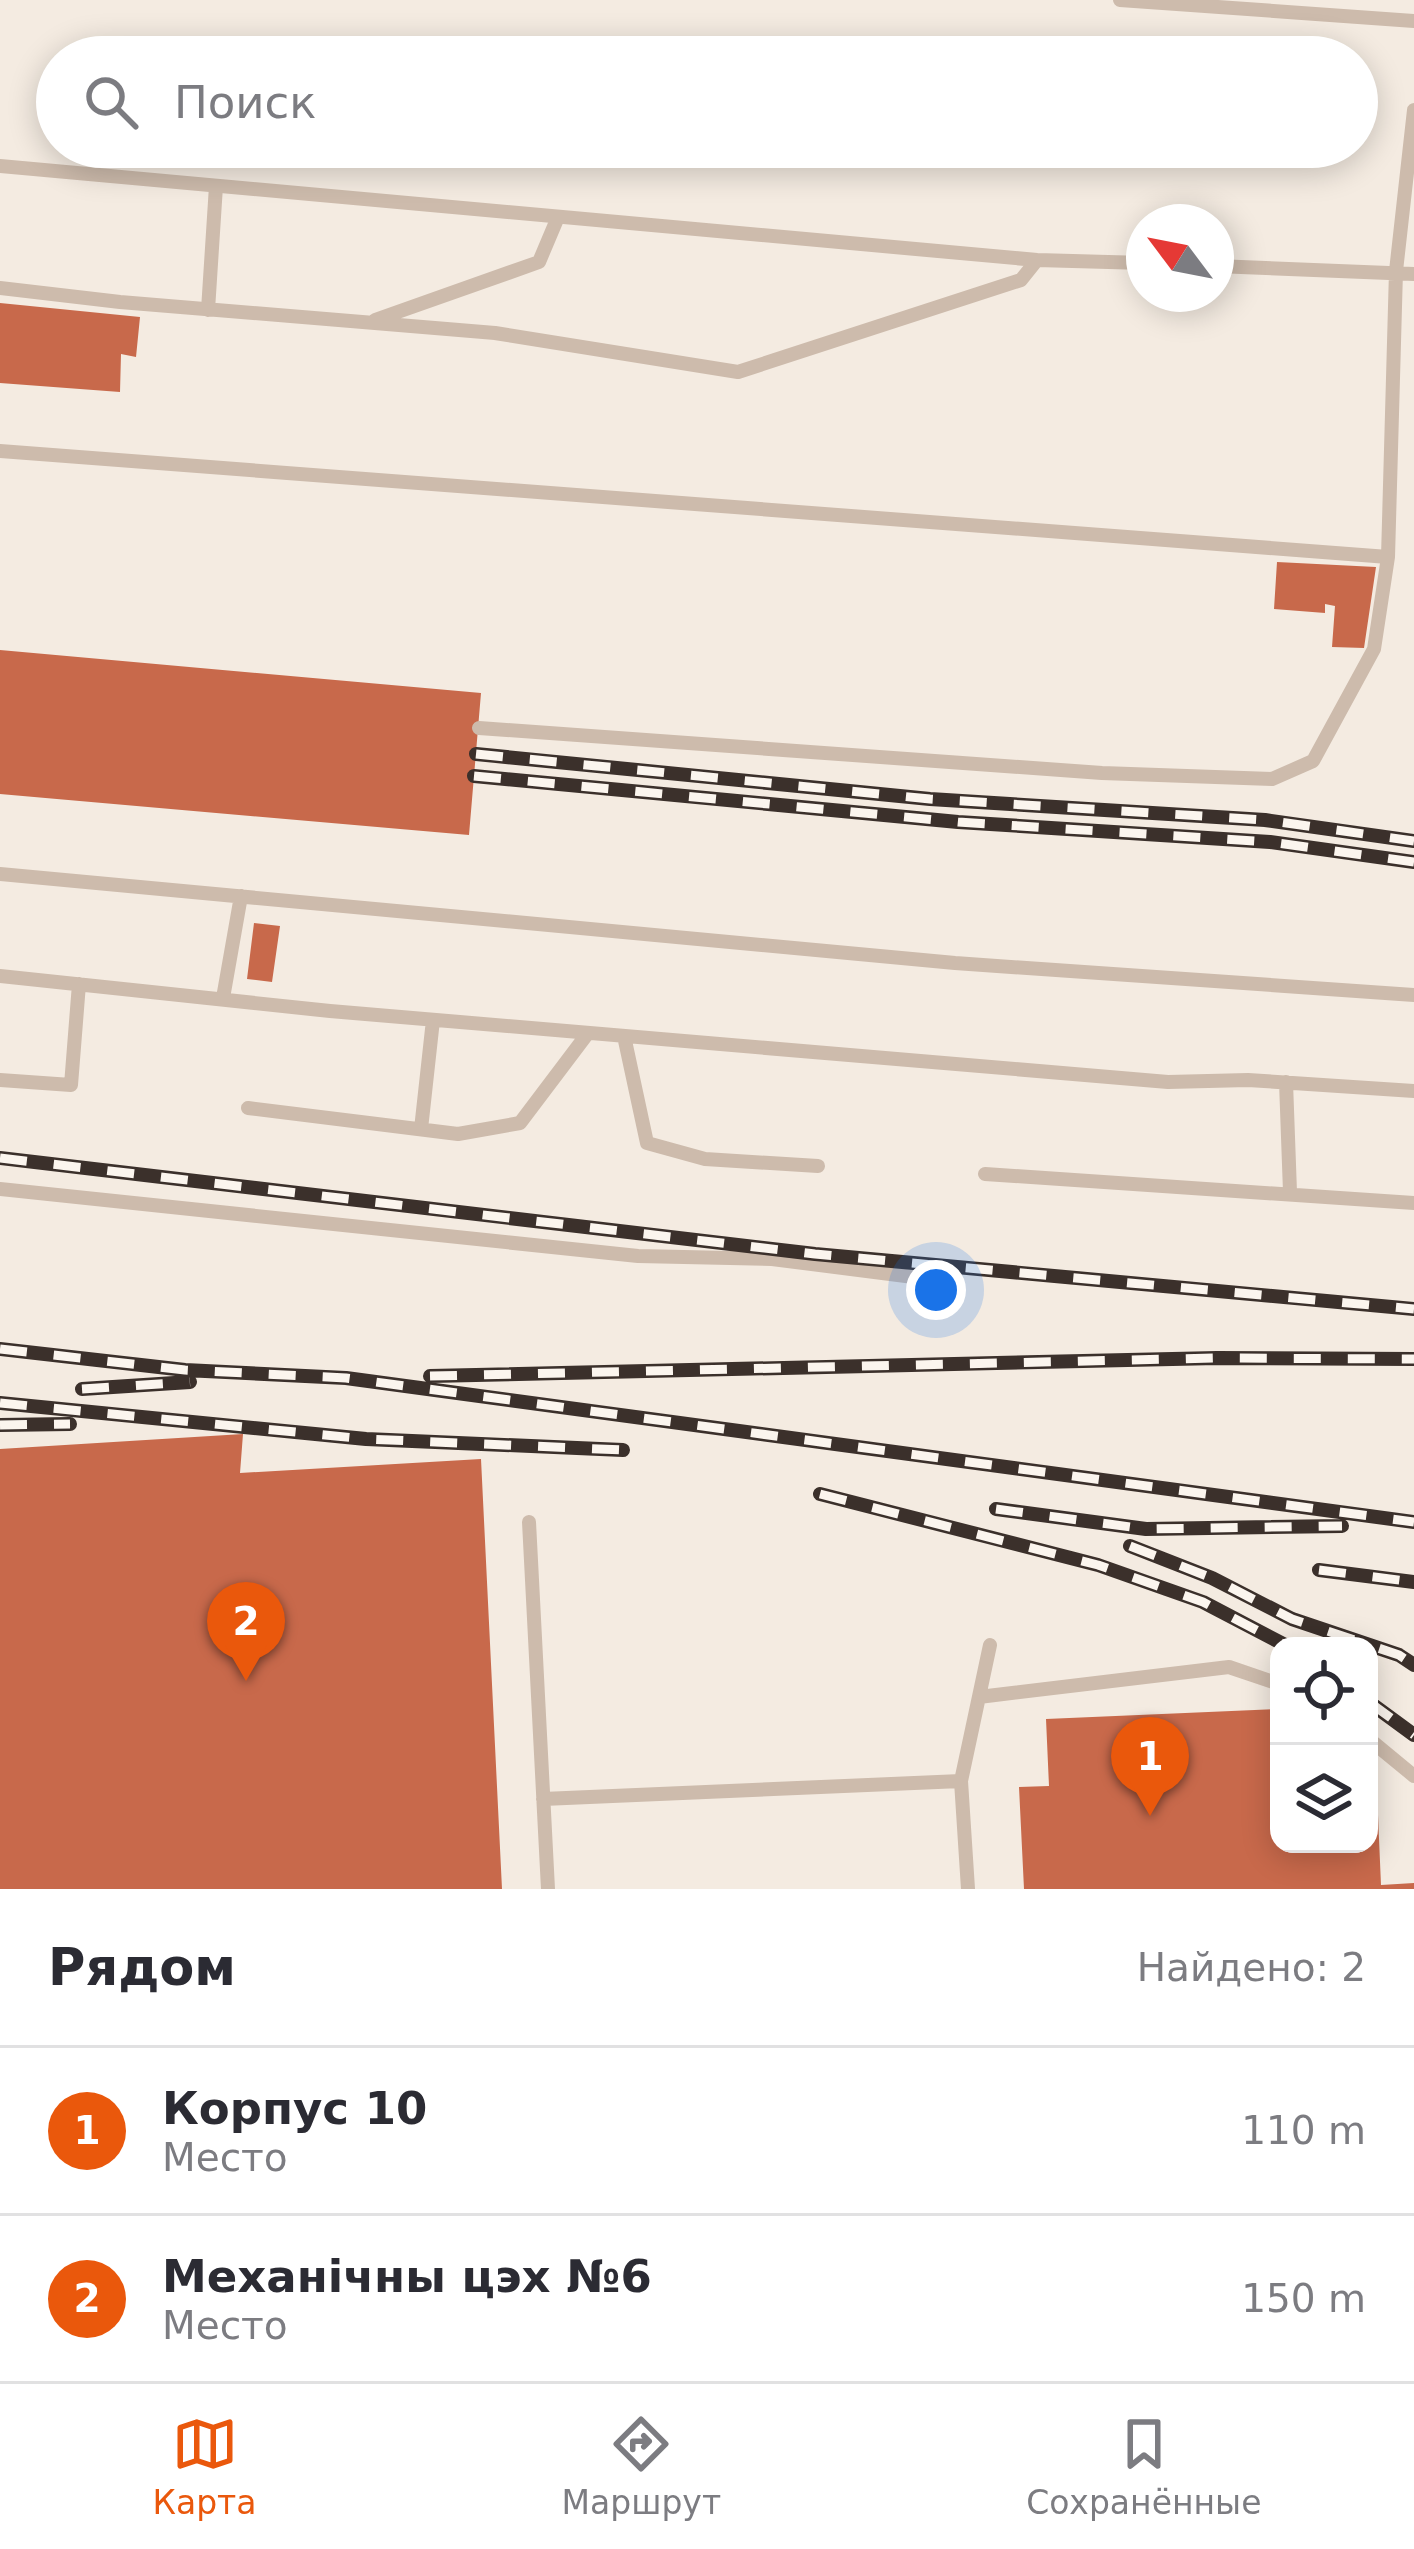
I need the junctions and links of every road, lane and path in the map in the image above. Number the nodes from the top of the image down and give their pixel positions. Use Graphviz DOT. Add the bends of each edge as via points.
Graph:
graph roads {
  1 [pos="1120,0"];
  2 [pos="1414,22"];
  3 [pos="1414,110"];
  4 [pos="0,166"];
  5 [pos="217,186"];
  6 [pos="558,217"];
  7 [pos="1037,260"];
  8 [pos="1126,262"];
  9 [pos="1234,267"];
  10 [pos="1396,272"];
  11 [pos="1414,274"];
  12 [pos="0,288"];
  13 [pos="208,310"];
  14 [pos="369,322"];
  15 [pos="0,451"];
  16 [pos="1388,557"];
  17 [pos="478,728"];
  18 [pos="0,874"];
  19 [pos="241,896"];
  20 [pos="0,976"];
  21 [pos="79,984"];
  22 [pos="1414,994"];
  23 [pos="223,998"];
  24 [pos="433,1019"];
  25 [pos="588,1033"];
  26 [pos="624,1036"];
  27 [pos="0,1080"];
  28 [pos="1286,1082"];
  29 [pos="1414,1091"];
  30 [pos="248,1108"];
  31 [pos="421,1129"];
  32 [pos="818,1166"];
  33 [pos="985,1174"];
  34 [pos="0,1189"];
  35 [pos="1290,1192"];
  36 [pos="1414,1203"];
  37 [pos="937,1280"];
  38 [pos="529,1522"];
  39 [pos="990,1646"];
  40 [pos="1270,1681"];
  41 [pos="979,1697"];
  42 [pos="1377,1745"];
  43 [pos="1414,1776"];
  44 [pos="961,1781"];
  45 [pos="543,1799"];
  46 [pos="548,1889"];
  47 [pos="968,1889"];
  1 -- 2 [label="lane"];
  3 -- 10 [label="lane"];
  4 -- 5 [label="lane"];
  5 -- 6 [label="lane"];
  5 -- 13 [label="lane"];
  6 -- 7 [label="lane"];
  6 -- 14 [label="lane" via="539,262"];
  7 -- 8 [label="lane"];
  7 -- 14 [label="lane" via="1021,280 738,372 495,333"];
  9 -- 10 [label="lane"];
  10 -- 11 [label="lane"];
  10 -- 16 [label="lane"];
  12 -- 13 [label="lane"];
  13 -- 14 [label="lane"];
  15 -- 16 [label="lane"];
  16 -- 17 [label="lane" via="1375,649 1312,761 1271,779"];
  18 -- 19 [label="lane"];
  19 -- 22 [label="lane" via="955,963"];
  19 -- 23 [label="lane"];
  20 -- 21 [label="lane"];
  21 -- 23 [label="lane"];
  21 -- 27 [label="lane" via="71,1085"];
  23 -- 24 [label="lane"];
  24 -- 25 [label="lane"];
  24 -- 31 [label="lane"];
  25 -- 26 [label="lane"];
  25 -- 31 [label="lane" via="520,1123 458,1133"];
  26 -- 28 [label="lane" via="1168,1082"];
  26 -- 32 [label="lane" via="647,1143 705,1159"];
  28 -- 29 [label="lane"];
  28 -- 35 [label="lane"];
  30 -- 31 [label="lane"];
  33 -- 35 [label="lane"];
  34 -- 37 [label="lane"];
  35 -- 36 [label="lane"];
  38 -- 45 [label="lane"];
  39 -- 41 [label="lane"];
  40 -- 41 [label="lane" via="1229,1667"];
  41 -- 44 [label="lane"];
  42 -- 43 [label="lane"];
  44 -- 45 [label="lane"];
  44 -- 47 [label="lane"];
  45 -- 46 [label="lane"];
}
